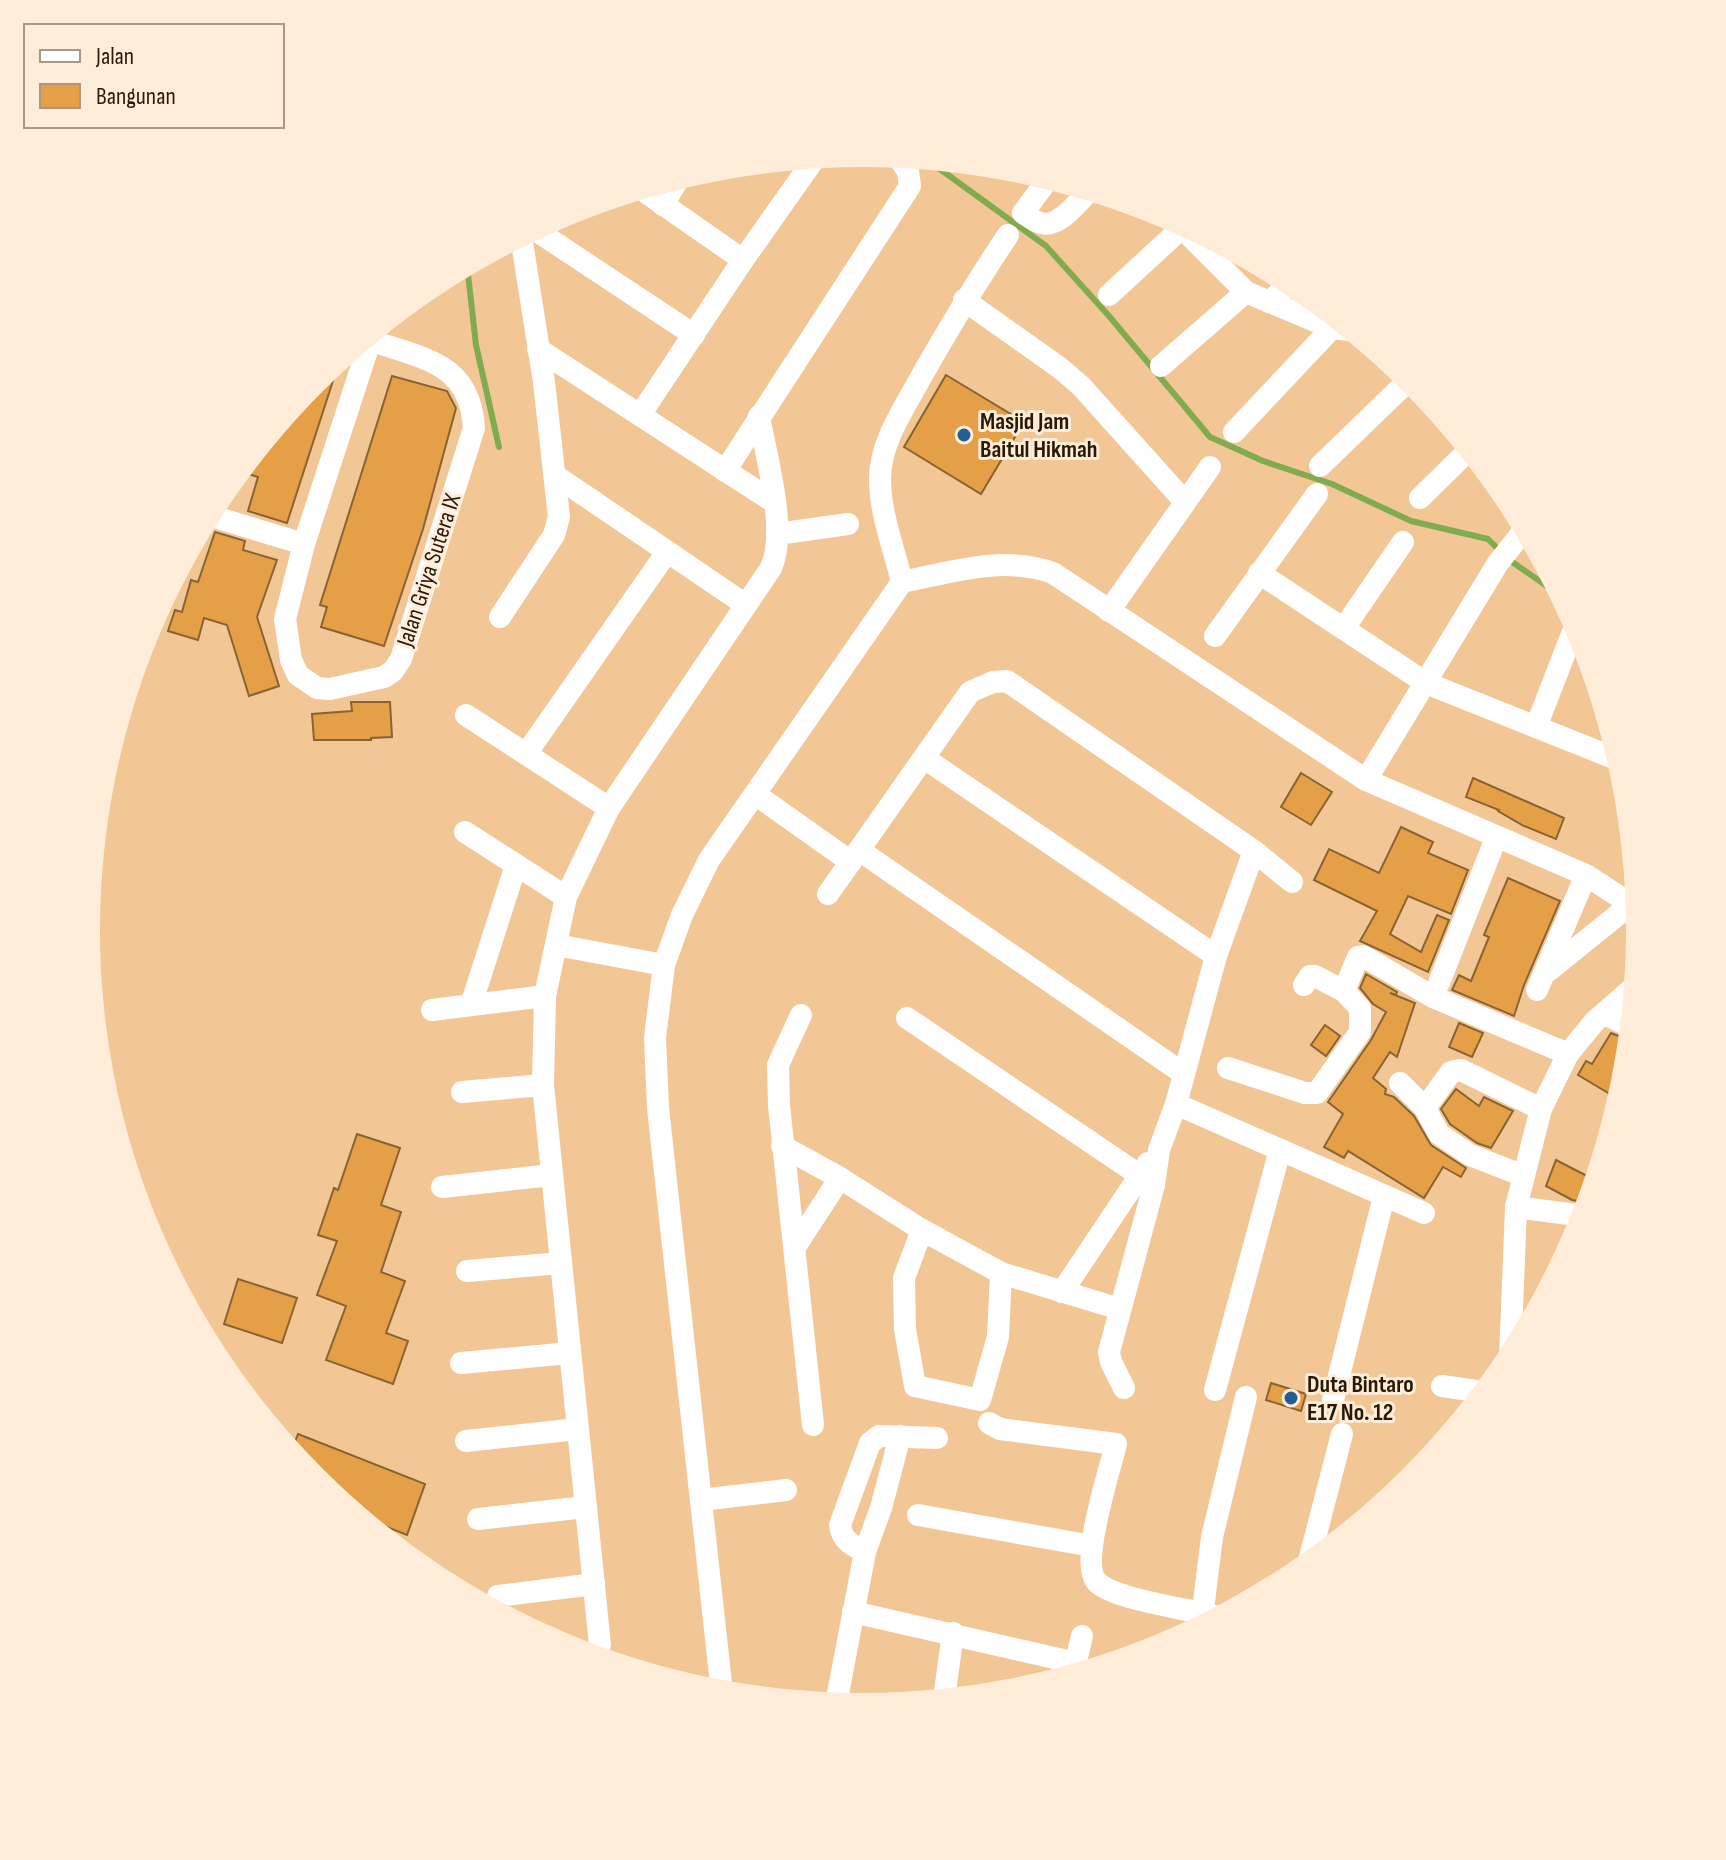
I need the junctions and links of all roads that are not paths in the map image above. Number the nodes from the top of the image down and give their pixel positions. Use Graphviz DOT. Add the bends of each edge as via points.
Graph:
graph roads {
  1 [pos="906,169"];
  2 [pos="807,170"];
  3 [pos="1041,189"];
  4 [pos="671,192"];
  5 [pos="652,197"];
  6 [pos="1081,199"];
  7 [pos="663,205"];
  8 [pos="1171,233"];
  9 [pos="1008,235"];
  10 [pos="546,237"];
  11 [pos="1203,247"];
  12 [pos="523,248"];
  13 [pos="743,260"];
  14 [pos="1246,292"];
  15 [pos="1281,292"];
  16 [pos="1109,295"];
  17 [pos="964,300"];
  18 [pos="1269,302"];
  19 [pos="1323,322"];
  20 [pos="1337,333"];
  21 [pos="694,335"];
  22 [pos="381,340"];
  23 [pos="538,349"];
  24 [pos="367,350"];
  25 [pos="1161,366"];
  26 [pos="1401,388"];
  27 [pos="640,415"];
  28 [pos="759,416"];
  29 [pos="1234,432"];
  30 [pos="1461,458"];
  31 [pos="1320,466"];
  32 [pos="1210,467"];
  33 [pos="725,471"];
  34 [pos="556,476"];
  35 [pos="1317,494"];
  36 [pos="1420,498"];
  37 [pos="774,502"];
  38 [pos="1185,502"];
  39 [pos="221,519"];
  40 [pos="848,524"];
  41 [pos="777,534"];
  42 [pos="1518,538"];
  43 [pos="1403,542"];
  44 [pos="304,544"];
  45 [pos="667,552"];
  46 [pos="1259,573"];
  47 [pos="902,582"];
  48 [pos="746,605"];
  49 [pos="1109,611"];
  50 [pos="500,617"];
  51 [pos="1344,628"];
  52 [pos="1215,636"];
  53 [pos="1569,641"];
  54 [pos="1426,683"];
  55 [pos="466,715"];
  56 [pos="1536,727"];
  57 [pos="1604,750"];
  58 [pos="526,754"];
  59 [pos="924,758"];
  60 [pos="1366,780"];
  61 [pos="755,794"];
  62 [pos="609,808"];
  63 [pos="465,832"];
  64 [pos="1496,838"];
  65 [pos="1254,851"];
  66 [pos="855,856"];
  67 [pos="516,865"];
  68 [pos="1586,875"];
  69 [pos="1292,882"];
  70 [pos="828,894"];
  71 [pos="566,897"];
  72 [pos="1625,901"];
  73 [pos="1625,914"];
  74 [pos="556,945"];
  75 [pos="1216,956"];
  76 [pos="664,965"];
  77 [pos="1439,983"];
  78 [pos="1304,985"];
  79 [pos="1344,991"];
  80 [pos="545,996"];
  81 [pos="1622,998"];
  82 [pos="471,1005"];
  83 [pos="432,1010"];
  84 [pos="1604,1014"];
  85 [pos="801,1015"];
  86 [pos="907,1018"];
  87 [pos="1620,1021"];
  88 [pos="1568,1054"];
  89 [pos="1228,1068"];
  90 [pos="1184,1074"];
  91 [pos="1400,1083"];
  92 [pos="543,1085"];
  93 [pos="462,1092"];
  94 [pos="1176,1104"];
  95 [pos="1425,1108"];
  96 [pos="1541,1109"];
  97 [pos="782,1146"];
  98 [pos="1280,1150"];
  99 [pos="552,1175"];
  100 [pos="1524,1176"];
  101 [pos="840,1178"];
  102 [pos="1146,1180"];
  103 [pos="442,1187"];
  104 [pos="1384,1196"];
  105 [pos="1516,1207"];
  106 [pos="1424,1213"];
  107 [pos="1571,1214"];
  108 [pos="922,1230"];
  109 [pos="795,1247"];
  110 [pos="561,1263"];
  111 [pos="467,1271"];
  112 [pos="1001,1273"];
  113 [pos="1062,1292"];
  114 [pos="1120,1309"];
  115 [pos="1513,1330"];
  116 [pos="570,1353"];
  117 [pos="461,1363"];
  118 [pos="1442,1386"];
  119 [pos="1124,1388"];
  120 [pos="1215,1390"];
  121 [pos="1471,1390"];
  122 [pos="1246,1397"];
  123 [pos="1333,1400"];
  124 [pos="989,1423"];
  125 [pos="813,1425"];
  126 [pos="578,1429"];
  127 [pos="1342,1434"];
  128 [pos="900,1436"];
  129 [pos="937,1438"];
  130 [pos="466,1441"];
  131 [pos="786,1490"];
  132 [pos="701,1500"];
  133 [pos="586,1507"];
  134 [pos="918,1515"];
  135 [pos="478,1519"];
  136 [pos="1313,1545"];
  137 [pos="1092,1546"];
  138 [pos="865,1552"];
  139 [pos="594,1584"];
  140 [pos="498,1596"];
  141 [pos="1207,1610"];
  142 [pos="853,1612"];
  143 [pos="1197,1615"];
  144 [pos="953,1633"];
  145 [pos="1082,1636"];
  146 [pos="600,1645"];
  147 [pos="1076,1662"];
  148 [pos="1064,1666"];
  149 [pos="720,1679"];
  150 [pos="946,1688"];
  151 [pos="838,1692"];
  1 -- 28 [label="street" via="910,186"];
  2 -- 13 [label="street"];
  3 -- 6 [label="street" via="1023,213 1040,223 1061,218"];
  4 -- 7 [label="street"];
  5 -- 7 [label="street"];
  7 -- 13 [label="street"];
  8 -- 16 [label="street"];
  9 -- 17 [label="street"];
  10 -- 21 [label="street"];
  11 -- 14 [label="street"];
  12 -- 23 [label="street"];
  13 -- 21 [label="street"];
  14 -- 18 [label="street"];
  14 -- 25 [label="street"];
  15 -- 18 [label="street"];
  17 -- 38 [label="street" via="1081,386"];
  17 -- 47 [label="street" via="884,455 881,499"];
  18 -- 19 [label="street"];
  20 -- 29 [label="street"];
  21 -- 27 [label="street"];
  22 -- 44 [label="street, Jalan Griya Sutera IX" via="443,366 463,384 474,428 401,659 384,677 330,689 317,688 298,675 285,619"];
  23 -- 27 [label="street"];
  23 -- 34 [label="street"];
  24 -- 44 [label="street"];
  26 -- 31 [label="street"];
  27 -- 33 [label="street"];
  28 -- 33 [label="street"];
  28 -- 37 [label="street"];
  30 -- 36 [label="street"];
  32 -- 38 [label="street"];
  33 -- 37 [label="street"];
  34 -- 45 [label="street"];
  34 -- 50 [label="street" via="557,527"];
  35 -- 46 [label="street"];
  37 -- 41 [label="street"];
  38 -- 49 [label="street"];
  39 -- 44 [label="street"];
  40 -- 41 [label="street"];
  41 -- 48 [label="street" via="771,568"];
  42 -- 54 [label="street"];
  43 -- 51 [label="street"];
  45 -- 48 [label="street"];
  45 -- 58 [label="street"];
  46 -- 51 [label="street"];
  46 -- 52 [label="street"];
  47 -- 49 [label="street" via="980,566 1033,566 1053,573"];
  47 -- 61 [label="street"];
  48 -- 62 [label="street"];
  49 -- 60 [label="street"];
  51 -- 54 [label="street"];
  53 -- 56 [label="street"];
  54 -- 56 [label="street"];
  54 -- 60 [label="street"];
  55 -- 58 [label="street"];
  56 -- 57 [label="street"];
  58 -- 62 [label="street"];
  59 -- 65 [label="street" via="970,692 1007,681"];
  59 -- 66 [label="street"];
  59 -- 75 [label="street"];
  60 -- 64 [label="street"];
  61 -- 66 [label="street"];
  61 -- 76 [label="street" via="709,860"];
  62 -- 71 [label="street"];
  63 -- 67 [label="street"];
  64 -- 68 [label="street"];
  64 -- 77 [label="street"];
  65 -- 69 [label="street"];
  65 -- 75 [label="street"];
  66 -- 70 [label="street"];
  66 -- 90 [label="street"];
  67 -- 71 [label="street"];
  67 -- 82 [label="street"];
  68 -- 72 [label="street"];
  68 -- 73 [label="street" via="1542,982"];
  71 -- 74 [label="street"];
  74 -- 76 [label="street"];
  74 -- 80 [label="street"];
  75 -- 90 [label="street"];
  76 -- 132 [label="street" via="655,1038 658,1108"];
  78 -- 79 [label="street" via="1315,976"];
  79 -- 88 [label="street" via="1363,956 1433,997"];
  79 -- 89 [label="street" via="1360,1008 1360,1032 1317,1093"];
  80 -- 82 [label="street"];
  80 -- 92 [label="street"];
  81 -- 84 [label="street"];
  82 -- 83 [label="street"];
  84 -- 87 [label="street"];
  84 -- 88 [label="street"];
  85 -- 97 [label="street" via="778,1065"];
  86 -- 102 [label="street"];
  88 -- 96 [label="street"];
  90 -- 94 [label="street"];
  91 -- 95 [label="street"];
  92 -- 93 [label="street"];
  92 -- 99 [label="street"];
  94 -- 98 [label="street"];
  94 -- 102 [label="street"];
  95 -- 96 [label="street" via="1451,1072 1461,1070"];
  95 -- 100 [label="street" via="1439,1134 1459,1148"];
  96 -- 100 [label="street"];
  97 -- 101 [label="street"];
  97 -- 109 [label="street"];
  98 -- 104 [label="street"];
  98 -- 120 [label="street"];
  99 -- 103 [label="street"];
  99 -- 110 [label="street"];
  100 -- 105 [label="street"];
  101 -- 108 [label="street"];
  101 -- 109 [label="street"];
  102 -- 113 [label="street"];
  102 -- 114 [label="street"];
  104 -- 106 [label="street"];
  104 -- 123 [label="street"];
  105 -- 107 [label="street"];
  105 -- 115 [label="street"];
  108 -- 112 [label="street"];
  108 -- 112 [label="street" via="904,1278 905,1329 915,1386 980,1400 998,1337"];
  109 -- 125 [label="street"];
  110 -- 111 [label="street"];
  110 -- 116 [label="street"];
  112 -- 113 [label="street"];
  113 -- 114 [label="street"];
  114 -- 119 [label="street" via="1109,1352"];
  116 -- 117 [label="street"];
  116 -- 126 [label="street"];
  118 -- 121 [label="street"];
  122 -- 141 [label="street" via="1212,1537"];
  124 -- 137 [label="street" via="1000,1429 1116,1444"];
  126 -- 130 [label="street"];
  126 -- 133 [label="street"];
  127 -- 136 [label="street"];
  128 -- 129 [label="street"];
  128 -- 138 [label="street"];
  128 -- 138 [label="street" via="879,1436 870,1443 840,1525 847,1542"];
  131 -- 132 [label="street"];
  132 -- 149 [label="street"];
  133 -- 135 [label="street"];
  133 -- 139 [label="street"];
  134 -- 137 [label="street"];
  137 -- 143 [label="street" via="1092,1575 1099,1584"];
  138 -- 142 [label="street"];
  139 -- 140 [label="street"];
  139 -- 146 [label="street"];
  142 -- 144 [label="street"];
  142 -- 151 [label="street"];
  144 -- 148 [label="street"];
  144 -- 150 [label="street"];
  145 -- 147 [label="street"];
}
